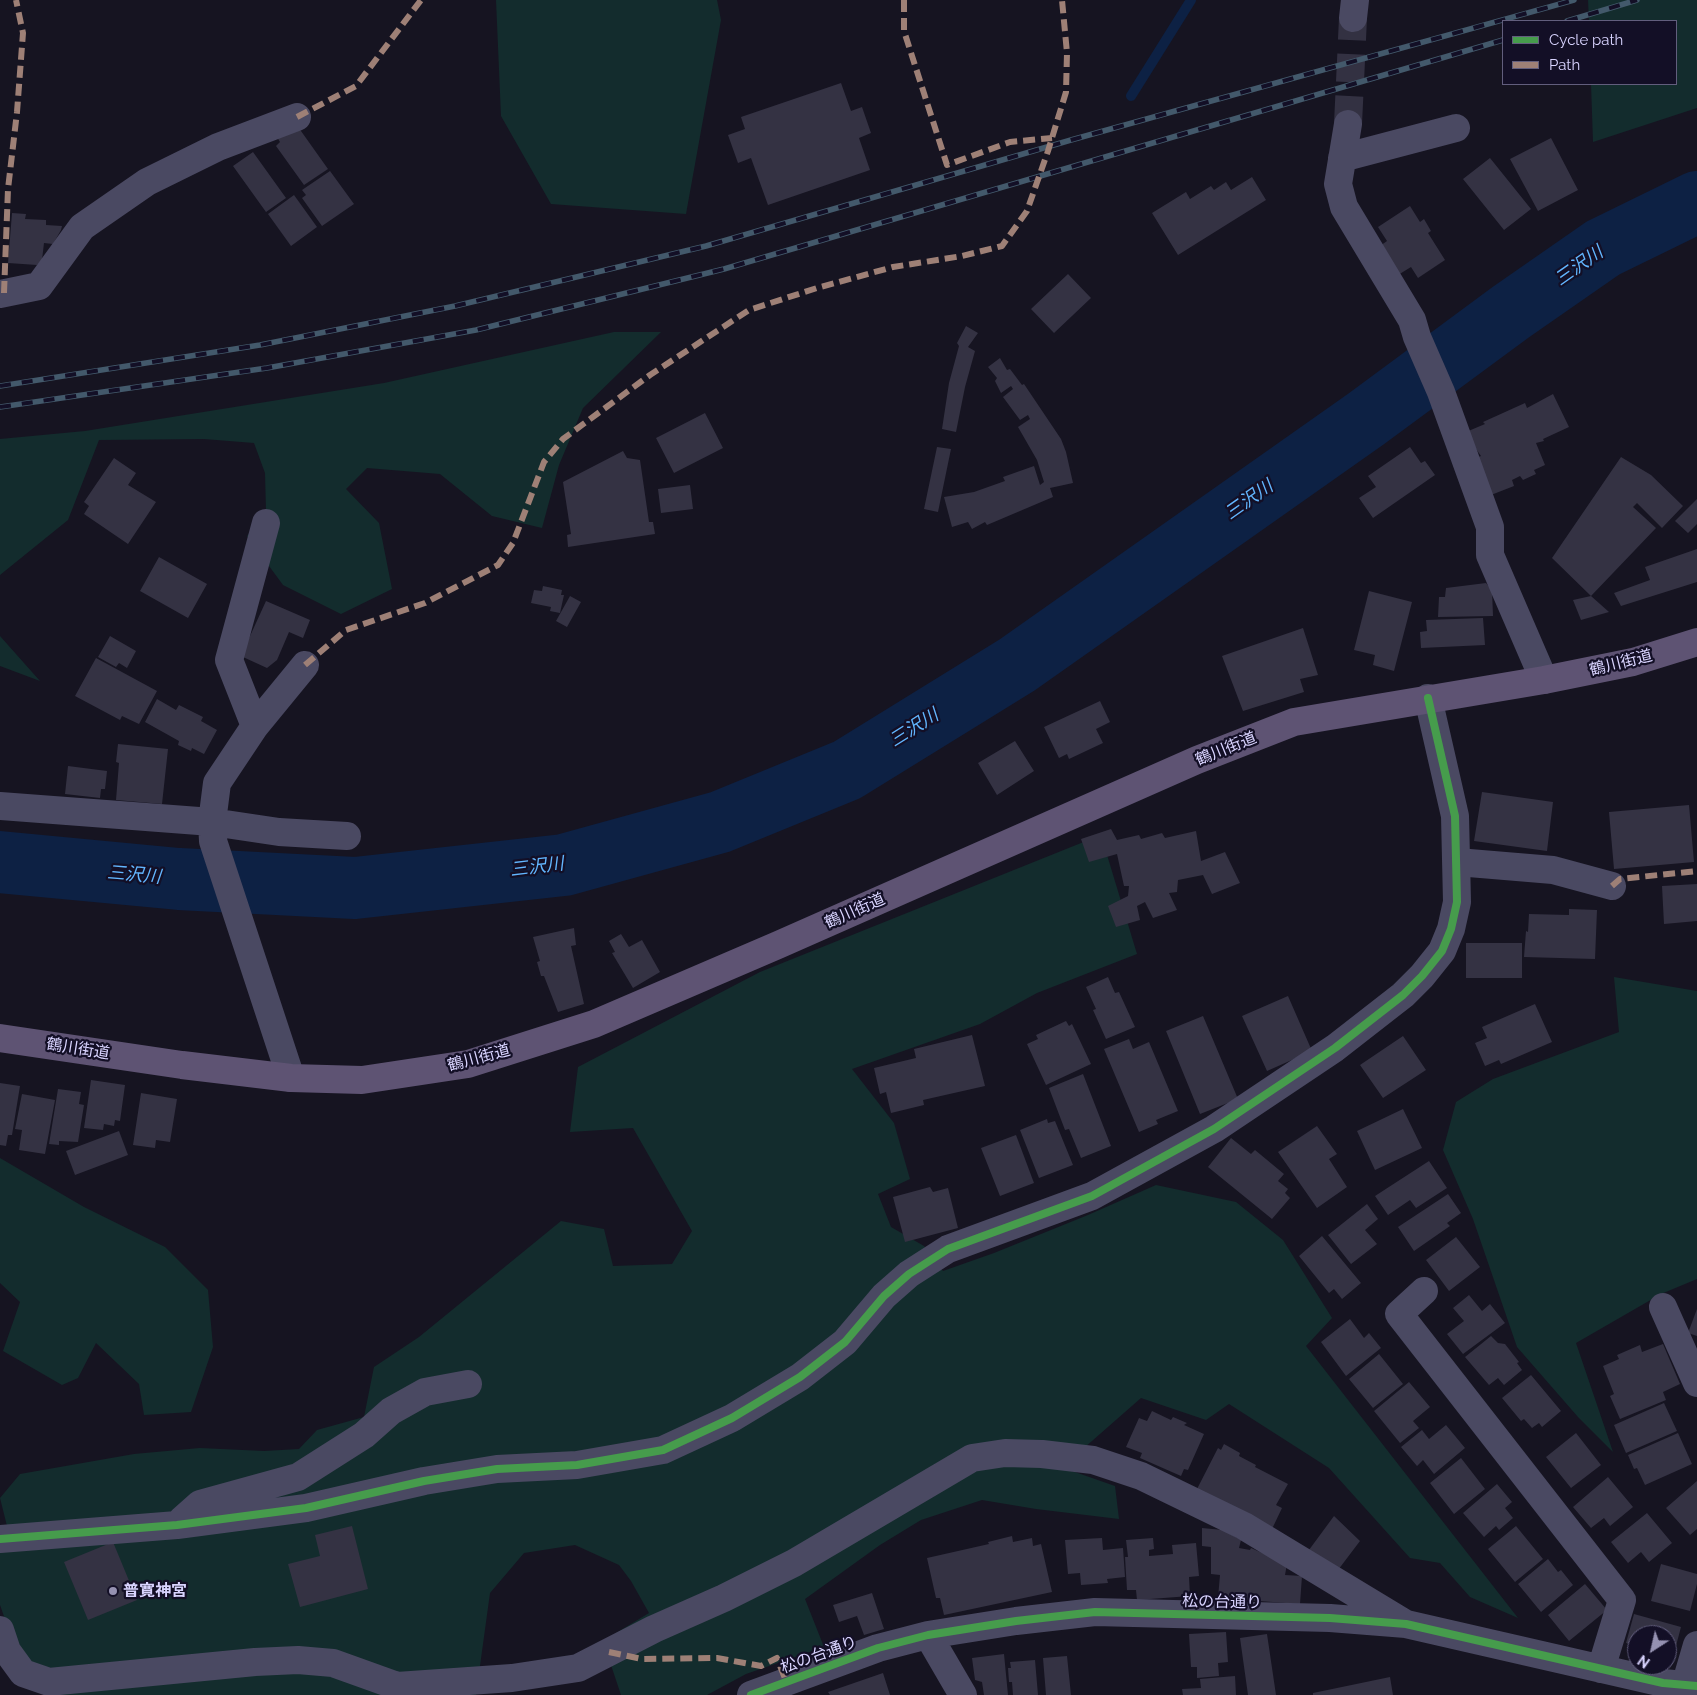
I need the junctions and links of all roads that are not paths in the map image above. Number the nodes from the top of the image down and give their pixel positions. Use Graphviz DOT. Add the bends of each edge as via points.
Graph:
graph roads {
  1 [pos="297,117"];
  2 [pos="1348,124"];
  3 [pos="1456,128"];
  4 [pos="1342,158"];
  5 [pos="0,294"];
  6 [pos="266,523"];
  7 [pos="1697,642"];
  8 [pos="305,665"];
  9 [pos="1544,680"];
  10 [pos="1428,698"];
  11 [pos="256,726"];
  12 [pos="0,806"];
  13 [pos="212,831"];
  14 [pos="347,836"];
  15 [pos="1457,862"];
  16 [pos="1612,886"];
  17 [pos="0,1038"];
  18 [pos="291,1078"];
  19 [pos="1424,1291"];
  20 [pos="1663,1308"];
  21 [pos="468,1384"];
  22 [pos="1697,1384"];
  23 [pos="177,1525"];
  24 [pos="0,1539"];
  25 [pos="1406,1624"];
  26 [pos="0,1630"];
  27 [pos="928,1635"];
  28 [pos="1697,1645"];
  29 [pos="1600,1669"];
  30 [pos="1691,1686"];
  31 [pos="751,1695"];
  32 [pos="963,1695"];
  1 -- 5 [label="street" via="218,147 147,182 82,227 38,286"];
  2 -- 4 [label="street"];
  3 -- 4 [label="street"];
  4 -- 9 [label="street" via="1338,184 1344,207 1412,320 1490,527 1490,555"];
  6 -- 11 [label="street" via="229,660"];
  7 -- 9 [label="main road, 鶴川街道" via="1634,662"];
  8 -- 11 [label="street"];
  9 -- 10 [label="main road, 鶴川街道"];
  10 -- 15 [label="street" via="1454,816"];
  10 -- 18 [label="main road, 鶴川街道" via="1294,722 1197,760 594,1024 468,1064 362,1080"];
  11 -- 13 [label="street" via="217,783"];
  12 -- 13 [label="street"];
  13 -- 14 [label="street"];
  13 -- 18 [label="street"];
  15 -- 16 [label="street" via="1553,870"];
  15 -- 23 [label="street" via="1457,902 1442,951 1403,995 1335,1048 1214,1129 1092,1196 948,1249 909,1274 884,1296 845,1342 800,1377 732,1418 663,1450 577,1465 497,1469 424,1481 306,1508"];
  17 -- 18 [label="main road, 鶴川街道"];
  19 -- 29 [label="street" via="1398,1314 1622,1600"];
  20 -- 22 [label="street"];
  21 -- 23 [label="street" via="425,1392 298,1477 200,1504"];
  23 -- 24 [label="street"];
  25 -- 26 [label="street" via="1244,1526 1141,1476 1093,1460 1005,1453 972,1458 794,1564 578,1668 512,1678 397,1686 333,1663 298,1660 48,1682 23,1673 7,1652"];
  25 -- 27 [label="street, 松の台通り" via="1330,1618 1095,1612"];
  25 -- 29 [label="street, 松の台通り"];
  27 -- 31 [label="street, 松の台通り" via="878,1648"];
  27 -- 32 [label="street"];
  28 -- 30 [label="street"];
  29 -- 30 [label="street, 松の台通り"];
}
